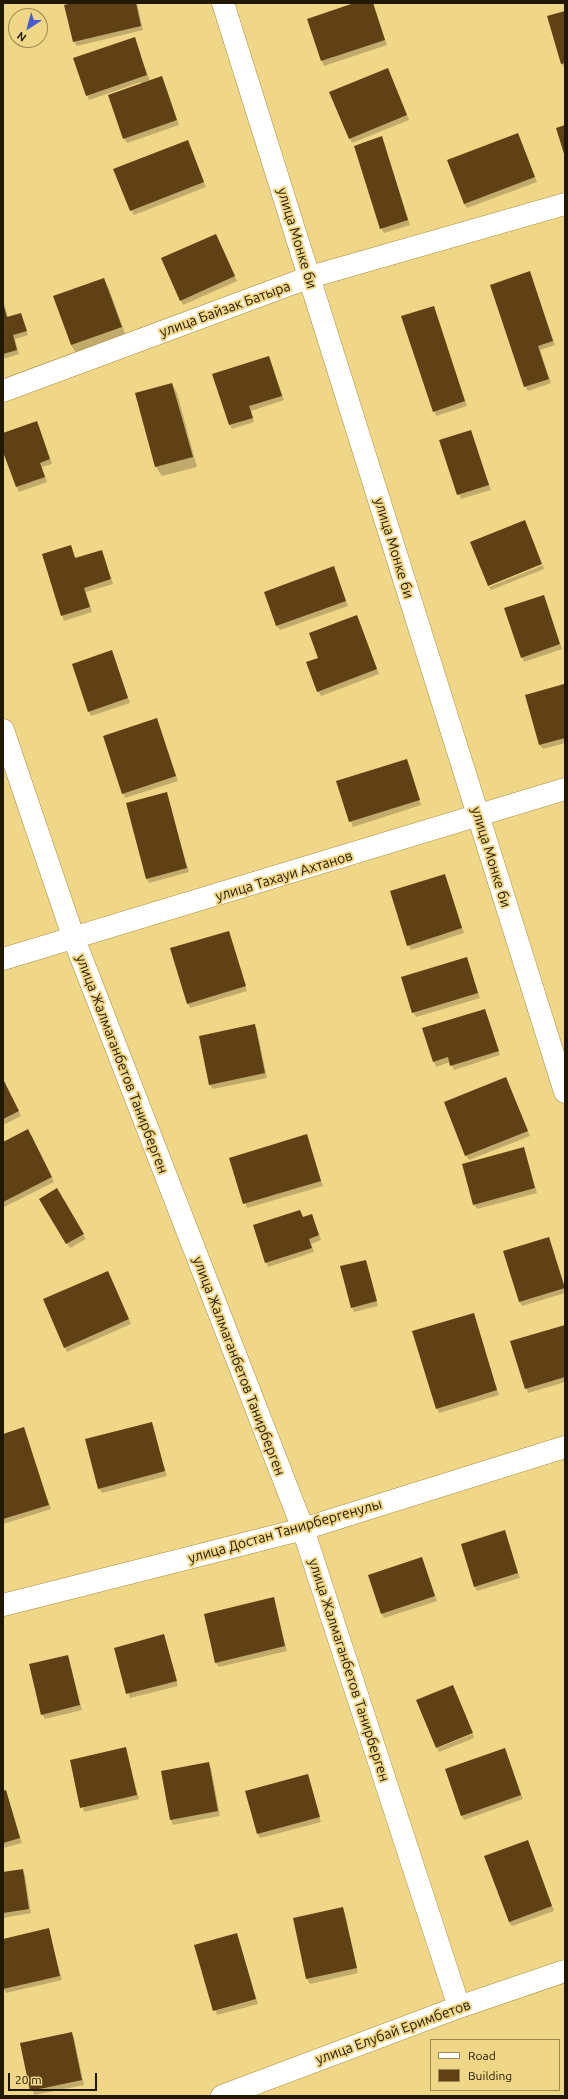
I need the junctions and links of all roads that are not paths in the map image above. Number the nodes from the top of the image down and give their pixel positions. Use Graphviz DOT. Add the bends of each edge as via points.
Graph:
graph roads {
  1 [pos="223,3"];
  2 [pos="565,204"];
  3 [pos="310,277"];
  4 [pos="3,391"];
  5 [pos="3,730"];
  6 [pos="565,789"];
  7 [pos="478,817"];
  8 [pos="74,939"];
  9 [pos="3,960"];
  10 [pos="565,1092"];
  11 [pos="565,1447"];
  12 [pos="302,1529"];
  13 [pos="3,1605"];
  14 [pos="565,1971"];
  15 [pos="459,2007"];
  16 [pos="222,2096"];
  1 -- 3 [label="street, улица Монке би"];
  2 -- 3 [label="street, улица Байзак Батыра"];
  3 -- 4 [label="street, улица Байзак Батыра"];
  3 -- 7 [label="street, улица Монке би"];
  5 -- 8 [label="street, улица Жалмаганбетов Танирберген"];
  6 -- 7 [label="street, улица Тахауи Ахтанов"];
  7 -- 8 [label="street, улица Тахауи Ахтанов"];
  7 -- 10 [label="street, улица Монке би"];
  8 -- 9 [label="street, улица Тахауи Ахтанов"];
  8 -- 12 [label="street, улица Жалмаганбетов Танирберген"];
  11 -- 12 [label="street, улица Достан Танирбергенулы"];
  12 -- 13 [label="street, улица Достан Танирбергенулы"];
  12 -- 15 [label="street, улица Жалмаганбетов Танирберген"];
  14 -- 15 [label="street, улица Елубай Еримбетов"];
  15 -- 16 [label="street, улица Елубай Еримбетов"];
}
